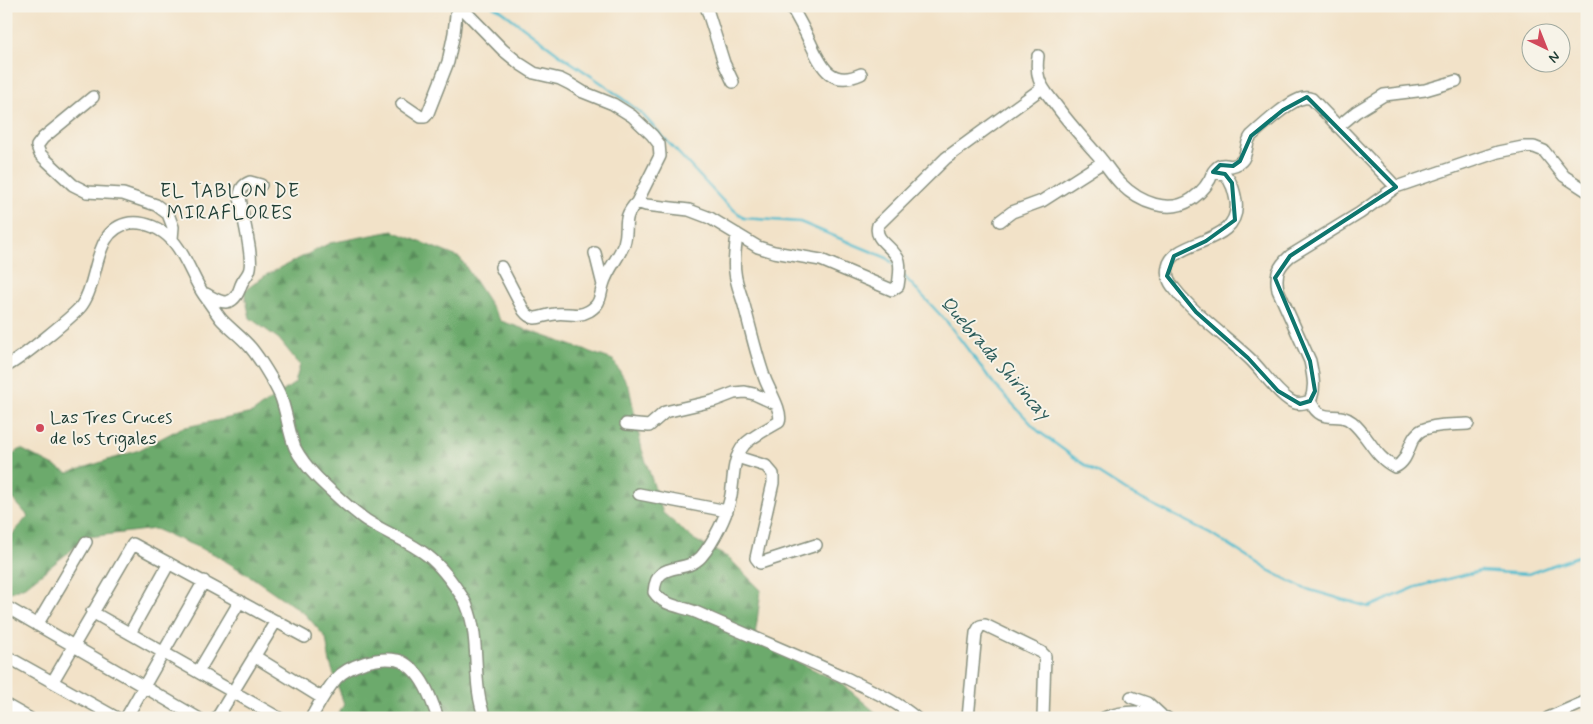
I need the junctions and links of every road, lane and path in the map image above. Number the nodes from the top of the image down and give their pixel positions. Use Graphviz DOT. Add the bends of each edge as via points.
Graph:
graph roads {
  1 [pos="458,6"];
  2 [pos="706,6"];
  3 [pos="792,6"];
  4 [pos="1038,56"];
  5 [pos="861,74"];
  6 [pos="1456,81"];
  7 [pos="733,82"];
  8 [pos="1042,88"];
  9 [pos="93,97"];
  10 [pos="402,104"];
  11 [pos="1338,127"];
  12 [pos="1103,162"];
  13 [pos="1213,172"];
  14 [pos="261,185"];
  15 [pos="1396,187"];
  16 [pos="1587,192"];
  17 [pos="637,202"];
  18 [pos="1000,221"];
  19 [pos="737,234"];
  20 [pos="172,240"];
  21 [pos="595,253"];
  22 [pos="501,267"];
  23 [pos="603,285"];
  24 [pos="202,292"];
  25 [pos="6,366"];
  26 [pos="1310,401"];
  27 [pos="776,404"];
  28 [pos="626,424"];
  29 [pos="1468,424"];
  30 [pos="737,457"];
  31 [pos="639,494"];
  32 [pos="727,511"];
  33 [pos="86,542"];
  34 [pos="816,545"];
  35 [pos="169,563"];
  36 [pos="204,582"];
  37 [pos="240,601"];
  38 [pos="6,609"];
  39 [pos="92,612"];
  40 [pos="276,621"];
  41 [pos="37,625"];
  42 [pos="130,633"];
  43 [pos="305,637"];
  44 [pos="72,646"];
  45 [pos="163,652"];
  46 [pos="6,656"];
  47 [pos="254,656"];
  48 [pos="198,672"];
  49 [pos="53,681"];
  50 [pos="144,688"];
  51 [pos="233,691"];
  52 [pos="1131,697"];
  53 [pos="322,698"];
  54 [pos="1587,701"];
  55 [pos="6,705"];
  56 [pos="1164,716"];
  57 [pos="29,718"];
  58 [pos="117,718"];
  59 [pos="126,718"];
  60 [pos="198,718"];
  61 [pos="217,718"];
  62 [pos="278,718"];
  63 [pos="311,718"];
  64 [pos="438,718"];
  65 [pos="485,718"];
  66 [pos="916,718"];
  67 [pos="968,718"];
  68 [pos="1043,718"];
  69 [pos="1104,718"];
  70 [pos="1548,718"];
  1 -- 10 [label="street" via="448,62 428,113 421,117"];
  1 -- 17 [label="street" via="520,64 534,73 560,79 613,104 652,135 659,144 660,156"];
  2 -- 7 [label="street"];
  3 -- 5 [label="street" via="820,65 832,76 842,79"];
  4 -- 8 [label="street" via="1038,78"];
  6 -- 11 [label="street" via="1425,90 1384,95"];
  8 -- 12 [label="street"];
  8 -- 19 [label="street" via="946,158 878,224 876,232 895,253 900,270 898,286 892,290 821,260 758,247"];
  9 -- 20 [label="street" via="43,138 37,146 40,154 87,192 122,194 156,205 168,214 173,227"];
  11 -- 13 [label="street" via="1312,99 1303,98 1251,136 1246,154 1240,161 1231,166 1220,165"];
  11 -- 15 [label="street"];
  12 -- 13 [label="street" via="1121,185 1143,201 1163,206 1185,204 1200,193"];
  12 -- 18 [label="street" via="1042,201 1012,212"];
  13 -- 26 [label="street" via="1225,174 1232,183 1237,212 1235,220 1206,241 1174,256 1168,266 1168,276 1173,287 1196,312 1248,358 1278,391 1300,404"];
  14 -- 24 [label="street" via="245,184 240,195 251,268 240,290 235,299 226,303"];
  15 -- 16 [label="street" via="1498,152 1534,147 1544,151 1564,176"];
  15 -- 26 [label="street" via="1353,218 1290,256 1281,264 1275,278 1310,362 1315,391"];
  17 -- 19 [label="street" via="689,210"];
  17 -- 23 [label="street" via="626,216 624,242"];
  19 -- 27 [label="street" via="736,282 760,366"];
  20 -- 24 [label="street"];
  20 -- 25 [label="street" via="146,224 118,226 105,239 82,306 13,364"];
  21 -- 23 [label="street"];
  22 -- 23 [label="street" via="524,311 533,318 556,313 576,316 588,312 597,304"];
  24 -- 65 [label="street" via="221,319 252,349 266,371 280,394 295,447 320,481 365,520 429,557 455,586 465,602 473,630 477,681"];
  26 -- 29 [label="street" via="1322,416 1339,417 1354,423 1387,463 1395,467 1405,460 1413,440 1422,430"];
  27 -- 28 [label="street" via="754,394 734,393 670,411 649,426"];
  27 -- 30 [label="street" via="781,417 779,422 744,444"];
  30 -- 32 [label="street"];
  30 -- 34 [label="street" via="766,466 773,474 757,561 760,563"];
  31 -- 32 [label="street"];
  32 -- 66 [label="street" via="697,560 658,576 654,592 658,597 796,654 884,696"];
  33 -- 41 [label="street"];
  35 -- 36 [label="street"];
  35 -- 39 [label="street" via="133,544"];
  35 -- 42 [label="street"];
  36 -- 37 [label="street"];
  36 -- 45 [label="street"];
  37 -- 40 [label="street"];
  37 -- 48 [label="street"];
  38 -- 41 [label="street"];
  39 -- 42 [label="street"];
  39 -- 44 [label="street"];
  40 -- 43 [label="street"];
  40 -- 47 [label="street"];
  41 -- 44 [label="street"];
  42 -- 45 [label="street"];
  44 -- 49 [label="street"];
  44 -- 50 [label="street"];
  45 -- 48 [label="street"];
  45 -- 50 [label="street"];
  46 -- 49 [label="street"];
  47 -- 51 [label="street"];
  47 -- 53 [label="street"];
  48 -- 51 [label="street"];
  49 -- 58 [label="street"];
  50 -- 59 [label="street"];
  50 -- 60 [label="street"];
  51 -- 61 [label="street"];
  51 -- 62 [label="street"];
  52 -- 56 [label="street"];
  53 -- 63 [label="street"];
  53 -- 64 [label="street" via="337,677 359,664 399,660 415,672 427,689"];
  54 -- 70 [label="street"];
  55 -- 57 [label="street"];
  56 -- 69 [label="street" via="1131,711"];
  67 -- 68 [label="street" via="976,633 980,626 985,625 1045,656"];
}
